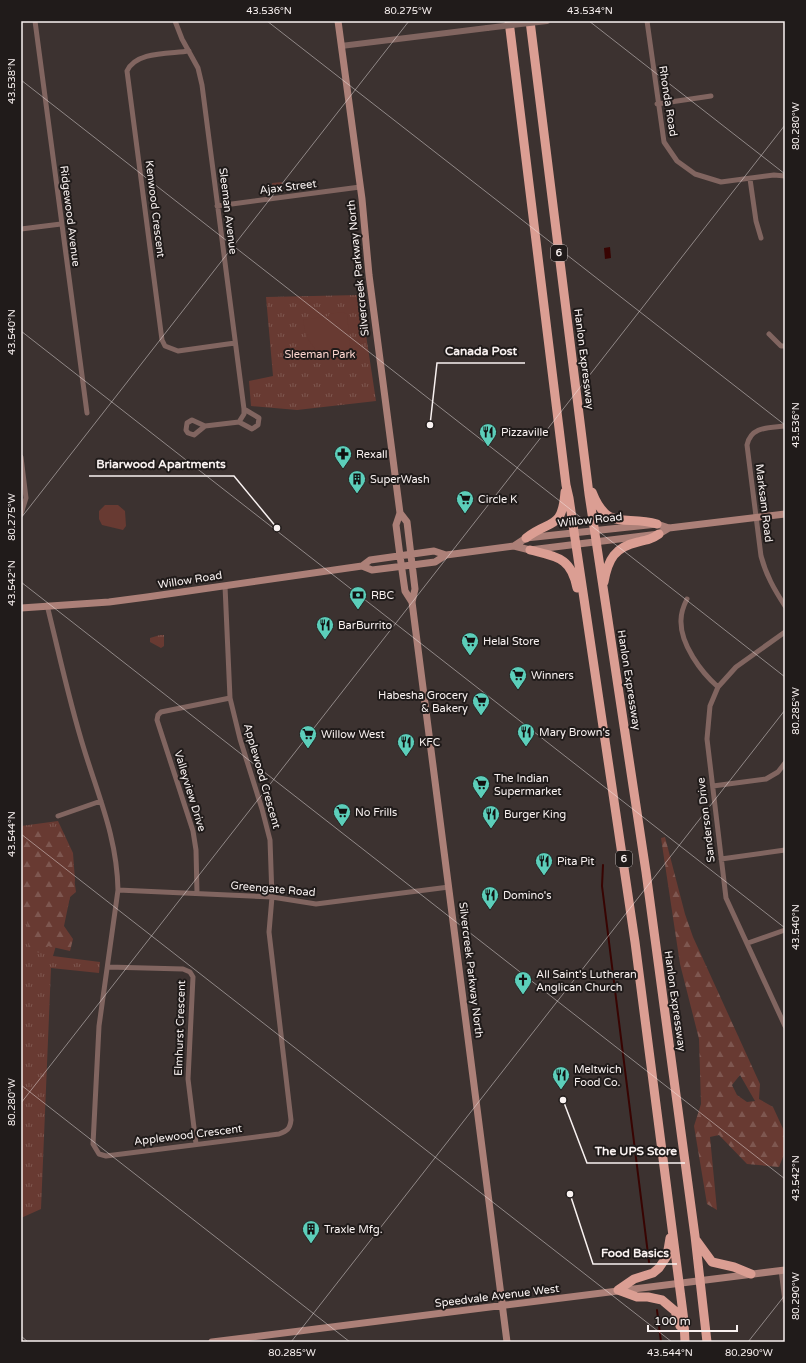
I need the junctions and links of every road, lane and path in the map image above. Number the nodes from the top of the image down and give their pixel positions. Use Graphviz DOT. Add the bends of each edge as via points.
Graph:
graph roads {
  1 [pos="35,21"];
  2 [pos="175,21"];
  3 [pos="338,21"];
  4 [pos="509,21"];
  5 [pos="530,21"];
  6 [pos="547,21"];
  7 [pos="647,21"];
  8 [pos="341,46"];
  9 [pos="189,51"];
  10 [pos="710,96"];
  11 [pos="657,104"];
  12 [pos="785,176"];
  13 [pos="750,179"];
  14 [pos="360,187"];
  15 [pos="217,206"];
  16 [pos="61,224"];
  17 [pos="21,229"];
  18 [pos="761,238"];
  19 [pos="769,334"];
  20 [pos="235,343"];
  21 [pos="785,346"];
  22 [pos="244,409"];
  23 [pos="87,413"];
  24 [pos="239,422"];
  25 [pos="205,426"];
  26 [pos="785,426"];
  27 [pos="21,457"];
  28 [pos="589,484"];
  29 [pos="566,485"];
  30 [pos="400,513"];
  31 [pos="21,514"];
  32 [pos="785,514"];
  33 [pos="755,518"];
  34 [pos="658,529"];
  35 [pos="595,531"];
  36 [pos="574,533"];
  37 [pos="526,538"];
  38 [pos="596,542"];
  39 [pos="575,544"];
  40 [pos="514,546"];
  41 [pos="530,550"];
  42 [pos="411,554"];
  43 [pos="446,555"];
  44 [pos="400,556"];
  45 [pos="412,565"];
  46 [pos="362,566"];
  47 [pos="402,566"];
  48 [pos="225,586"];
  49 [pos="603,589"];
  50 [pos="687,599"];
  51 [pos="412,602"];
  52 [pos="47,605"];
  53 [pos="785,606"];
  54 [pos="21,608"];
  55 [pos="586,609"];
  56 [pos="785,632"];
  57 [pos="718,687"];
  58 [pos="230,698"];
  59 [pos="785,763"];
  60 [pos="713,786"];
  61 [pos="101,801"];
  62 [pos="58,816"];
  63 [pos="785,850"];
  64 [pos="721,859"];
  65 [pos="449,887"];
  66 [pos="118,890"];
  67 [pos="197,893"];
  68 [pos="272,897"];
  69 [pos="785,930"];
  70 [pos="748,944"];
  71 [pos="108,967"];
  72 [pos="785,1026"];
  73 [pos="196,1144"];
  74 [pos="672,1229"];
  75 [pos="695,1236"];
  76 [pos="783,1270"];
  77 [pos="751,1274"];
  78 [pos="699,1281"];
  79 [pos="678,1282"];
  80 [pos="618,1290"];
  81 [pos="785,1302"];
  82 [pos="502,1307"];
  83 [pos="684,1338"];
  84 [pos="212,1342"];
  85 [pos="507,1342"];
  86 [pos="707,1342"];
  1 -- 16 [label="street, Ridgewood Avenue"];
  2 -- 9 [label="street, Sleeman Avenue"];
  3 -- 8 [label="main road, Silvercreek Parkway North"];
  4 -- 29 [label="highway, 6"];
  5 -- 28 [label="highway, Hanlon Expressway / 6"];
  6 -- 8 [label="street, bridge"];
  7 -- 11 [label="street, Rhonda Road"];
  8 -- 14 [label="main road, Silvercreek Parkway North"];
  9 -- 15 [label="street, Sleeman Avenue" via="199,70 202,85"];
  9 -- 20 [label="street, Kenwood Crescent" via="142,57 130,65 127,71 162,340 165,346 178,351"];
  10 -- 11 [label="street"];
  11 -- 13 [label="street, Rhonda Road" via="664,142 668,151 685,168 694,174 721,182"];
  12 -- 13 [label="street, Rhonda Road"];
  13 -- 18 [label="street"];
  14 -- 15 [label="street, Ajax Street"];
  14 -- 30 [label="main road, Silvercreek Parkway North"];
  15 -- 20 [label="street, Sleeman Avenue"];
  16 -- 17 [label="street"];
  16 -- 23 [label="street, Ridgewood Avenue"];
  19 -- 21 [label="street" via="781,346"];
  20 -- 22 [label="street, Sleeman Avenue"];
  22 -- 24 [label="street, Sleeman Avenue"];
  22 -- 24 [label="street" via="256,414 259,418 258,425 252,429"];
  24 -- 25 [label="street"];
  26 -- 33 [label="street, Marksam Road" via="756,430 748,440"];
  27 -- 31 [label="street" via="26,498"];
  28 -- 34 [label="highway" via="597,503 609,517 620,521 648,521"];
  28 -- 35 [label="highway, Hanlon Expressway / 6"];
  29 -- 36 [label="highway, 6"];
  29 -- 37 [label="highway" via="562,513 557,522"];
  30 -- 42 [label="main road, Silvercreek Parkway North" via="407,522"];
  30 -- 44 [label="main road, Silvercreek Parkway North" via="396,525"];
  32 -- 33 [label="main road, Willow Road"];
  33 -- 34 [label="main road, Willow Road"];
  33 -- 53 [label="street, Marksam Road" via="764,571"];
  34 -- 35 [label="main road, Willow Road"];
  34 -- 38 [label="main road, Willow Road"];
  34 -- 49 [label="highway" via="652,539 636,542 619,549 613,555 607,567"];
  35 -- 36 [label="main road, Willow Road"];
  35 -- 38 [label="highway, Hanlon Expressway / 6"];
  36 -- 37 [label="main road, Willow Road"];
  36 -- 39 [label="highway, 6"];
  37 -- 40 [label="main road, Willow Road"];
  38 -- 39 [label="main road, Willow Road"];
  38 -- 49 [label="highway, Hanlon Expressway / 6"];
  39 -- 41 [label="main road, Willow Road"];
  39 -- 55 [label="highway, 6"];
  40 -- 41 [label="main road, Willow Road"];
  40 -- 43 [label="main road, Willow Road"];
  41 -- 55 [label="highway" via="562,559 571,568 580,599"];
  42 -- 43 [label="main road, Willow Road" via="434,551"];
  42 -- 44 [label="main road, Willow Road"];
  42 -- 45 [label="main road, Silvercreek Parkway North"];
  43 -- 45 [label="main road, Willow Road" via="436,562"];
  44 -- 46 [label="main road, Willow Road" via="370,560"];
  44 -- 47 [label="main road, Silvercreek Parkway North"];
  45 -- 47 [label="main road, Willow Road"];
  45 -- 51 [label="main road, Silvercreek Parkway North" via="415,589"];
  46 -- 47 [label="main road, Willow Road" via="372,570"];
  46 -- 48 [label="main road, Willow Road"];
  47 -- 51 [label="main road, Silvercreek Parkway North" via="405,591"];
  48 -- 52 [label="main road, Willow Road" via="110,602"];
  48 -- 58 [label="street, Applewood Crescent"];
  49 -- 75 [label="highway, Hanlon Expressway / 6" via="646,872"];
  50 -- 57 [label="street" via="680,621 686,640 695,660"];
  51 -- 65 [label="main road, Silvercreek Parkway North"];
  52 -- 54 [label="main road, Willow Road"];
  52 -- 61 [label="street, Applewood Crescent" via="74,717"];
  55 -- 74 [label="highway, 6" via="635,942"];
  56 -- 57 [label="street, Sanderson Drive" via="736,667"];
  57 -- 60 [label="street, Sanderson Drive" via="710,706 707,726"];
  58 -- 67 [label="street, Valleyview Drive" via="162,712 157,720 193,831"];
  58 -- 68 [label="street, Applewood Crescent" via="270,840"];
  59 -- 60 [label="street" via="778,772 766,779"];
  60 -- 64 [label="street, Sanderson Drive"];
  61 -- 62 [label="street"];
  61 -- 66 [label="street, Applewood Crescent" via="115,848"];
  63 -- 64 [label="street"];
  64 -- 70 [label="street, Sanderson Drive" via="726,898"];
  65 -- 68 [label="street, Greengate Road" via="316,904"];
  65 -- 82 [label="main road, Silvercreek Parkway North"];
  66 -- 67 [label="street, Greengate Road"];
  66 -- 71 [label="street, Applewood Crescent"];
  67 -- 68 [label="street, Greengate Road"];
  68 -- 73 [label="street, Applewood Crescent" via="268,932 290,1127 279,1134"];
  69 -- 70 [label="street"];
  70 -- 72 [label="street, Sanderson Drive"];
  71 -- 73 [label="street, Elmhurst Crescent" via="183,969 194,977 188,1079"];
  71 -- 73 [label="street, Applewood Crescent" via="99,1026 93,1144 99,1154 106,1156"];
  74 -- 79 [label="highway, 6"];
  74 -- 80 [label="highway" via="667,1256 659,1268 653,1273 634,1279"];
  75 -- 77 [label="highway" via="712,1262"];
  75 -- 78 [label="highway, Hanlon Expressway / 6"];
  76 -- 77 [label="main road, Speedvale Avenue West"];
  76 -- 81 [label="street"];
  77 -- 78 [label="main road, Speedvale Avenue West"];
  78 -- 79 [label="main road, Speedvale Avenue West"];
  78 -- 86 [label="highway, Hanlon Expressway / 6"];
  79 -- 80 [label="main road, Speedvale Avenue West"];
  79 -- 83 [label="highway, 6"];
  80 -- 82 [label="main road, Speedvale Avenue West"];
  80 -- 83 [label="highway" via="637,1297 662,1300 675,1312"];
  82 -- 84 [label="main road, Speedvale Avenue West"];
  82 -- 85 [label="main road, Silvercreek Parkway North"];
}
